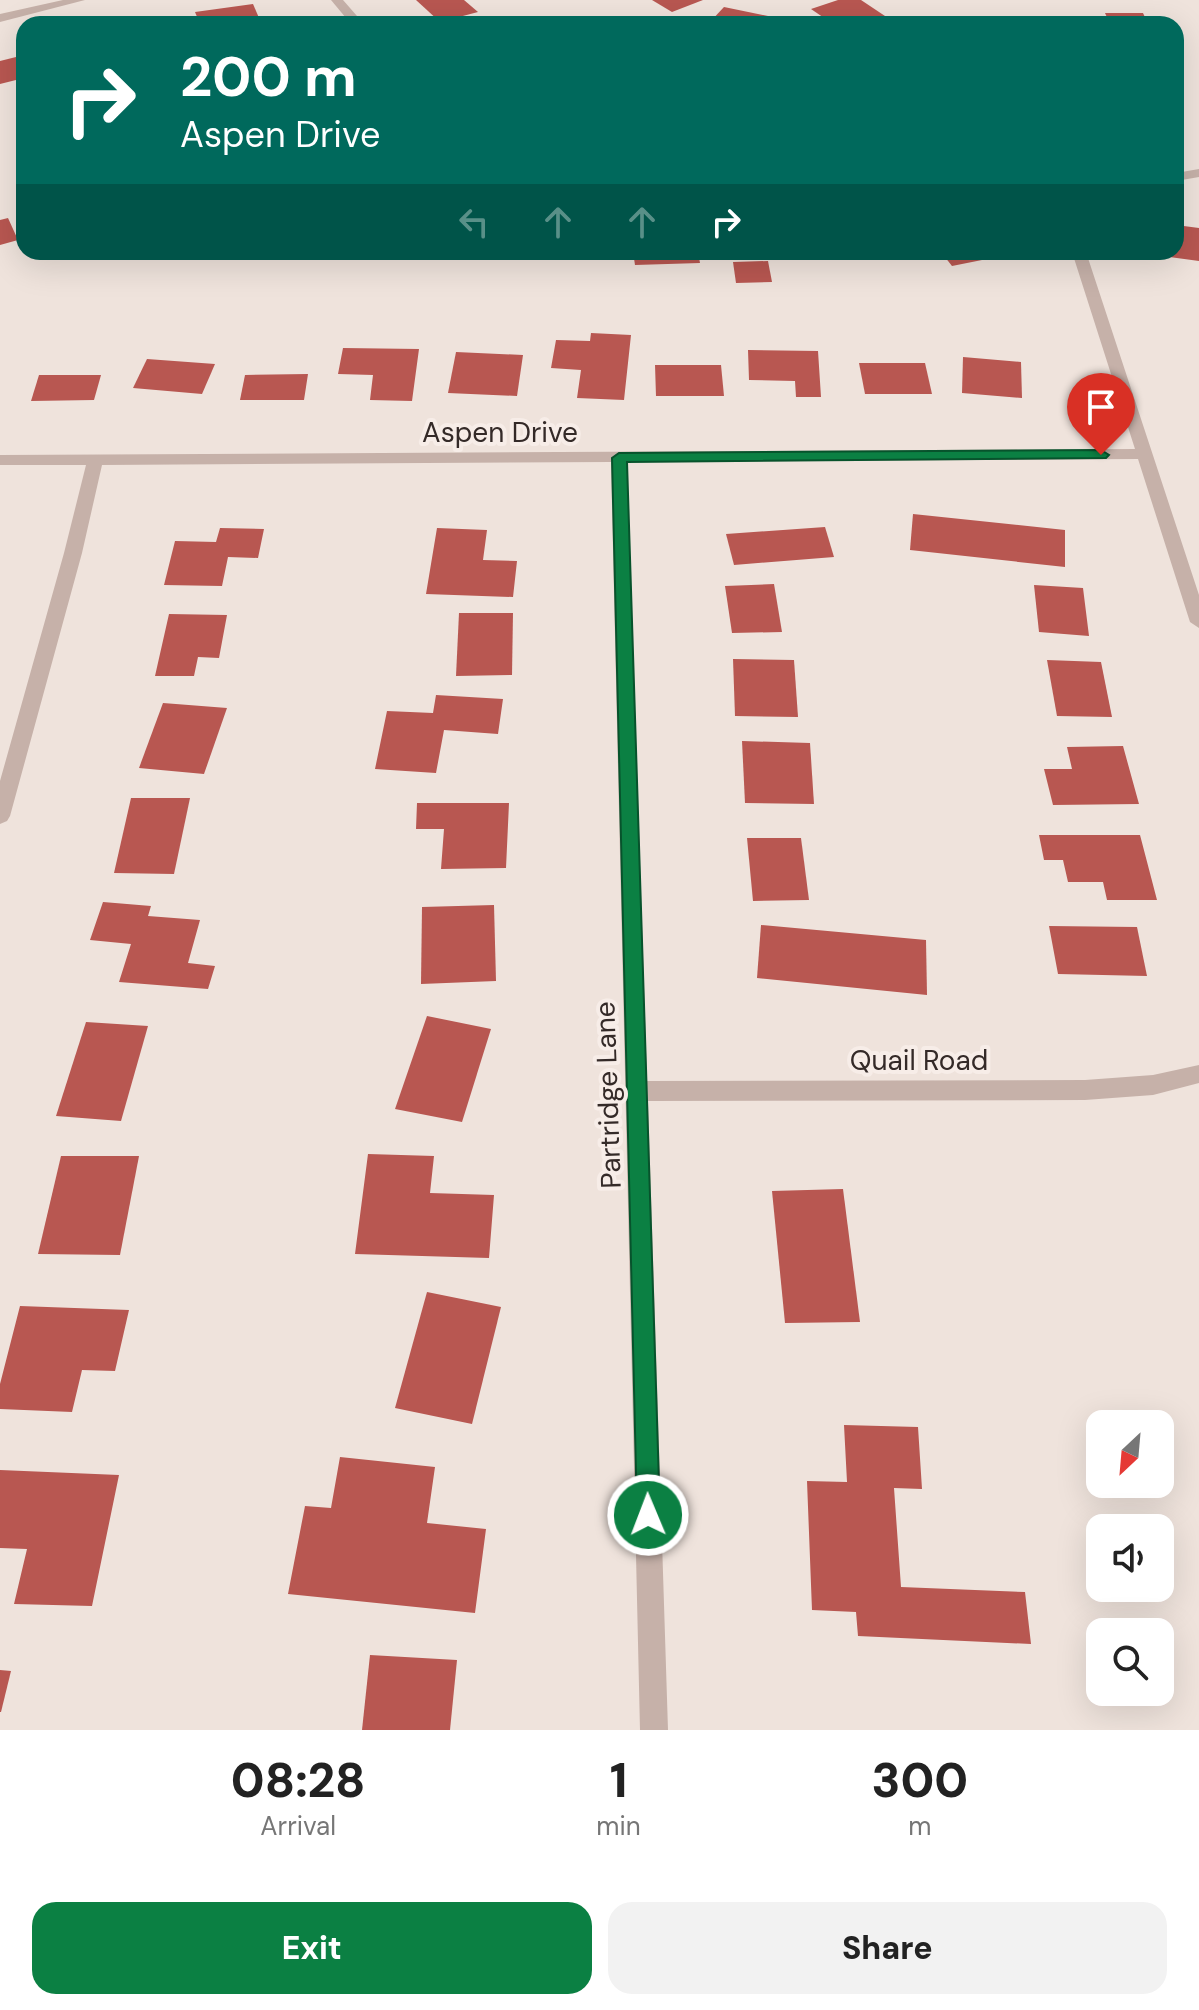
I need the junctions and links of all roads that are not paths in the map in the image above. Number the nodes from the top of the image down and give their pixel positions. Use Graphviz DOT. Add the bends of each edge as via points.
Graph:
graph roads {
  1 [pos="79,0"];
  2 [pos="337,0"];
  3 [pos="351,16"];
  4 [pos="0,18"];
  5 [pos="1082,260"];
  6 [pos="1145,454"];
  7 [pos="619,458"];
  8 [pos="0,460"];
  9 [pos="95,460"];
  10 [pos="1199,622"];
  11 [pos="0,816"];
  12 [pos="1199,1074"];
  13 [pos="638,1091"];
  14 [pos="654,1730"];
  1 -- 4 [label="street"];
  2 -- 3 [label="street"];
  5 -- 6 [label="street"];
  6 -- 7 [label="street, Aspen Drive"];
  6 -- 10 [label="street"];
  7 -- 9 [label="street, Aspen Drive"];
  7 -- 13 [label="street, Partridge Lane"];
  8 -- 9 [label="street, Aspen Drive"];
  9 -- 11 [label="street"];
  12 -- 13 [label="street, Quail Road" via="1153,1085 1085,1090"];
  13 -- 14 [label="street, Partridge Lane"];
}
